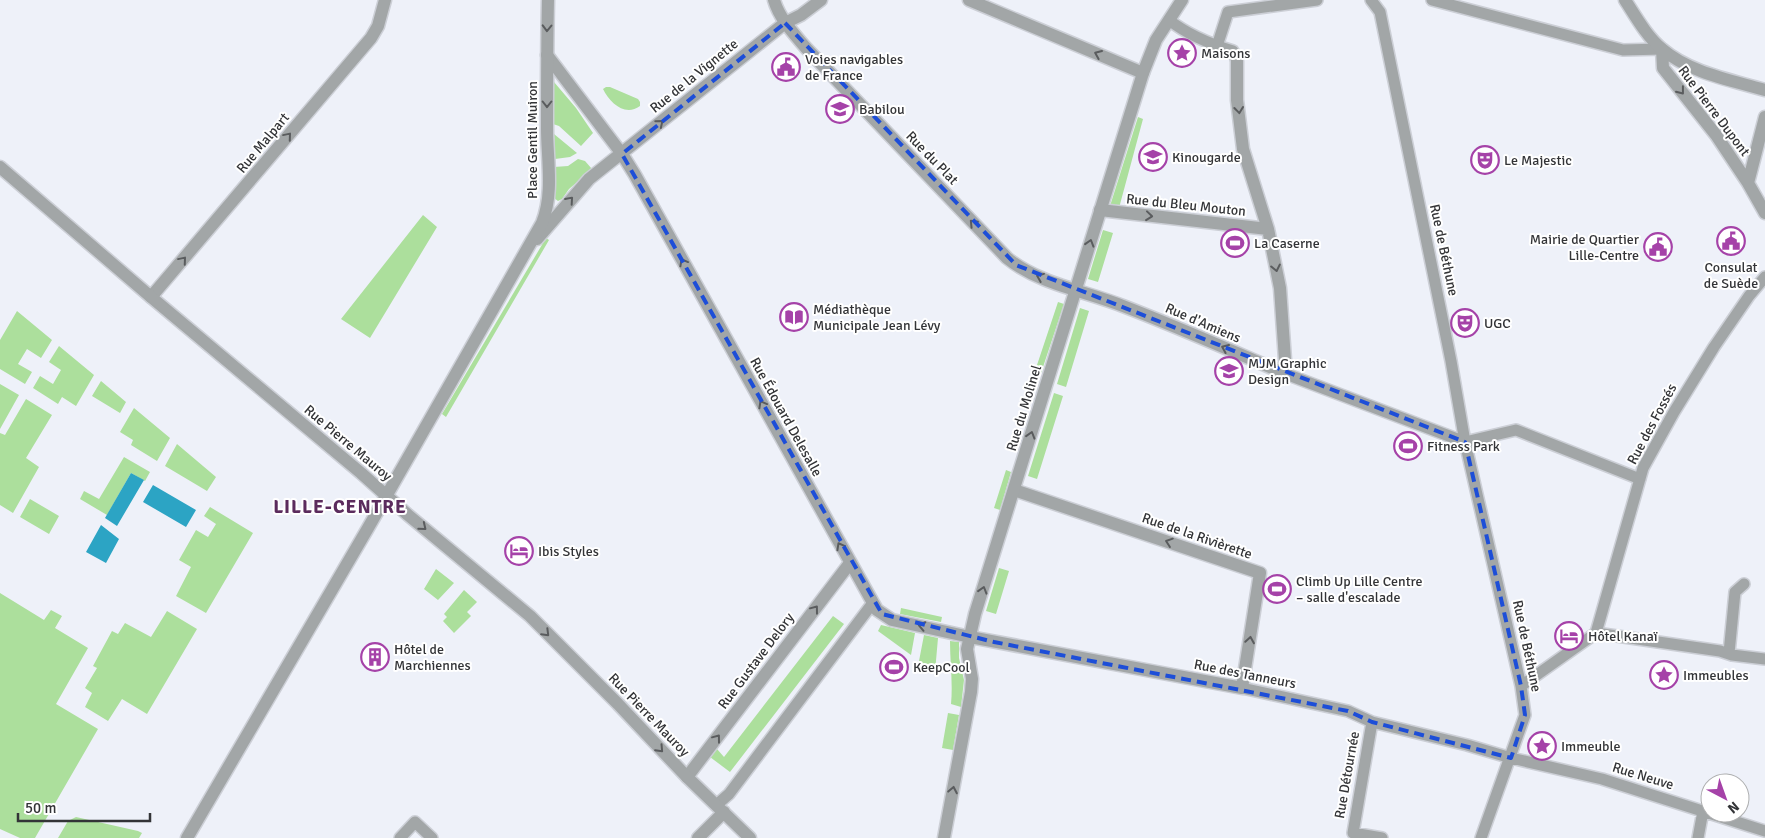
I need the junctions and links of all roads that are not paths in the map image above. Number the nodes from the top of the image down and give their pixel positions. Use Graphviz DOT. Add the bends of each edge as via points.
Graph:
graph roads {
  1 [pos="385,0"];
  2 [pos="548,0"];
  3 [pos="821,0"];
  4 [pos="969,0"];
  5 [pos="1182,0"];
  6 [pos="1317,0"];
  7 [pos="1371,0"];
  8 [pos="1432,0"];
  9 [pos="1625,0"];
  10 [pos="775,1"];
  11 [pos="1634,6"];
  12 [pos="1168,20"];
  13 [pos="785,22"];
  14 [pos="1217,46"];
  15 [pos="1662,49"];
  16 [pos="547,55"];
  17 [pos="1236,61"];
  18 [pos="1143,73"];
  19 [pos="1765,90"];
  20 [pos="1765,117"];
  21 [pos="622,154"];
  22 [pos="0,167"];
  23 [pos="1748,183"];
  24 [pos="1100,210"];
  25 [pos="1765,213"];
  26 [pos="1268,229"];
  27 [pos="527,251"];
  28 [pos="1765,277"];
  29 [pos="1076,289"];
  30 [pos="151,297"];
  31 [pos="1098,297"];
  32 [pos="1286,374"];
  33 [pos="1465,442"];
  34 [pos="1640,479"];
  35 [pos="1014,490"];
  36 [pos="386,495"];
  37 [pos="850,562"];
  38 [pos="1744,584"];
  39 [pos="872,604"];
  40 [pos="1596,633"];
  41 [pos="970,637"];
  42 [pos="1724,652"];
  43 [pos="1765,659"];
  44 [pos="1521,686"];
  45 [pos="1242,688"];
  46 [pos="1372,722"];
  47 [pos="1511,758"];
  48 [pos="687,777"];
  49 [pos="722,807"];
  50 [pos="1700,810"];
  51 [pos="1701,823"];
  52 [pos="1740,823"];
  53 [pos="1765,831"];
  54 [pos="187,838"];
  55 [pos="400,838"];
  56 [pos="432,838"];
  57 [pos="698,838"];
  58 [pos="750,838"];
  59 [pos="944,838"];
  60 [pos="1382,838"];
  61 [pos="1481,838"];
  62 [pos="1698,838"];
  30 -- 1 [label="street, Rue Malpart, one-way" via="371,38"];
  2 -- 16 [label="street, Place Gentil Muiron, one-way"];
  3 -- 13 [label="street, Rue de la Vignette"];
  18 -- 4 [label="street, one-way"];
  5 -- 12 [label="street, Rue du Molinel"];
  6 -- 14 [label="street" via="1228,12"];
  7 -- 33 [label="street, Rue de Béthune" via="1380,12"];
  8 -- 15 [label="street" via="1623,50"];
  9 -- 11 [label="street"];
  10 -- 13 [label="street, Rue du Plat"];
  11 -- 15 [label="street" via="1652,39"];
  12 -- 14 [label="street" via="1185,32"];
  12 -- 18 [label="street, Rue du Molinel" via="1151,49"];
  21 -- 13 [label="street, Rue de la Vignette, one-way"];
  29 -- 13 [label="street, Rue du Plat, one-way" via="1029,272 1006,258"];
  14 -- 17 [label="street" via="1233,51"];
  15 -- 19 [label="street" via="1688,66"];
  15 -- 23 [label="street, Rue Pierre Dupont, one-way" via="1663,68 1716,135"];
  16 -- 21 [label="street"];
  16 -- 27 [label="street, Place Gentil Muiron, one-way" via="547,207"];
  17 -- 26 [label="street, one-way" via="1244,150"];
  18 -- 24 [label="street, Rue du Molinel"];
  20 -- 23 [label="street"];
  27 -- 21 [label="street, Rue de la Vignette, one-way" via="589,179"];
  37 -- 21 [label="street, Rue Édouard Delesalle, one-way"];
  22 -- 30 [label="street, Rue Pierre Mauroy"];
  23 -- 25 [label="street, Rue Pierre Dupont"];
  24 -- 26 [label="street, Rue du Bleu Mouton, one-way"];
  29 -- 24 [label="street, Rue du Molinel, one-way"];
  26 -- 32 [label="street, one-way" via="1280,288"];
  27 -- 36 [label="street"];
  28 -- 34 [label="street, Rue des Fossés" via="1714,347 1674,412"];
  29 -- 31 [label="street, Rue du Plat"];
  35 -- 29 [label="street, Rue du Molinel, one-way"];
  30 -- 36 [label="street, Rue Pierre Mauroy"];
  32 -- 31 [label="street, Rue d'Amiens, one-way"];
  32 -- 33 [label="street, Rue d'Amiens"];
  33 -- 34 [label="street" via="1516,430"];
  33 -- 44 [label="street, Rue de Béthune"];
  34 -- 40 [label="street, Rue des Fossés"];
  41 -- 35 [label="street, Rue du Molinel, one-way"];
  45 -- 35 [label="street, Rue de la Rivièrette, one-way" via="1260,574"];
  36 -- 48 [label="street, Rue Pierre Mauroy, one-way" via="530,616"];
  36 -- 54 [label="street"];
  37 -- 39 [label="street, Rue Édouard Delesalle"];
  48 -- 37 [label="street, Rue Gustave Delory, one-way"];
  38 -- 42 [label="street" via="1735,592"];
  41 -- 39 [label="street, Rue Édouard Delesalle, one-way" via="892,620"];
  39 -- 49 [label="street"];
  40 -- 42 [label="street"];
  40 -- 44 [label="street"];
  41 -- 45 [label="street, Rue des Tanneurs"];
  59 -- 41 [label="street, Rue du Molinel, one-way" via="972,685 968,655"];
  42 -- 43 [label="street"];
  44 -- 47 [label="street, Rue de Béthune" via="1525,714"];
  45 -- 46 [label="street, Rue des Tanneurs" via="1348,711"];
  46 -- 47 [label="street, Rue des Tanneurs"];
  46 -- 60 [label="street, Rue Détournée" via="1353,833"];
  47 -- 50 [label="street, Rue Neuve" via="1602,779"];
  47 -- 61 [label="street, Rue de Béthune"];
  48 -- 49 [label="street, Rue Pierre Mauroy"];
  49 -- 57 [label="street"];
  49 -- 58 [label="street, Rue Pierre Mauroy"];
  51 -- 62 [label="street"];
  52 -- 53 [label="street, Rue Neuve"];
  55 -- 56 [label="street" via="415,822"];
}
